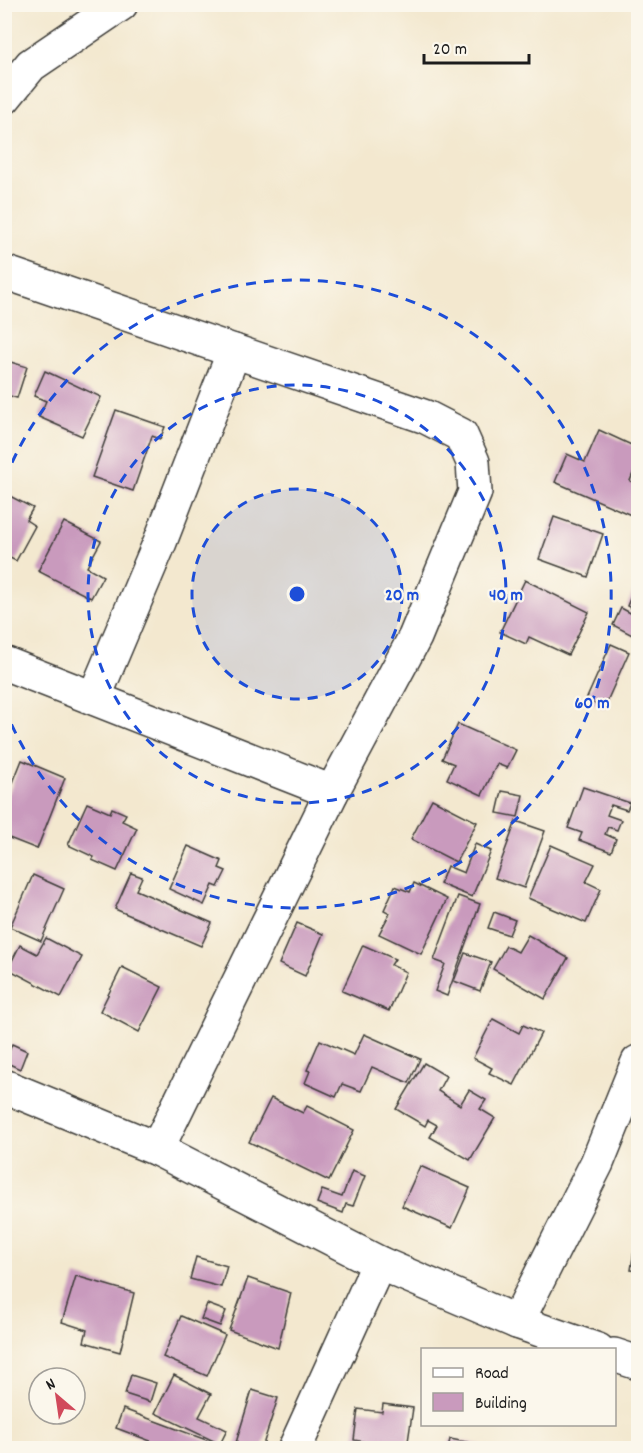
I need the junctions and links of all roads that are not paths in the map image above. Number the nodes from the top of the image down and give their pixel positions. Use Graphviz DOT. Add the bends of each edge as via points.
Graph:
graph roads {
  1 [pos="121,4"];
  2 [pos="4,98"];
  3 [pos="4,272"];
  4 [pos="234,351"];
  5 [pos="4,663"];
  6 [pos="94,698"];
  7 [pos="332,792"];
  8 [pos="639,1062"];
  9 [pos="4,1086"];
  10 [pos="157,1149"];
  11 [pos="379,1263"];
  12 [pos="517,1322"];
  13 [pos="592,1348"];
  14 [pos="616,1355"];
  15 [pos="639,1363"];
  16 [pos="295,1449"];
  1 -- 2 [label="street" via="31,65"];
  3 -- 4 [label="street"];
  4 -- 6 [label="street"];
  4 -- 7 [label="street" via="426,417 461,435 473,462 475,492 415,637"];
  5 -- 6 [label="street"];
  6 -- 7 [label="street"];
  7 -- 10 [label="street"];
  8 -- 12 [label="street" via="597,1163"];
  9 -- 10 [label="street"];
  10 -- 11 [label="street"];
  11 -- 12 [label="street"];
  11 -- 16 [label="street"];
  12 -- 13 [label="street"];
  14 -- 15 [label="street"];
}
